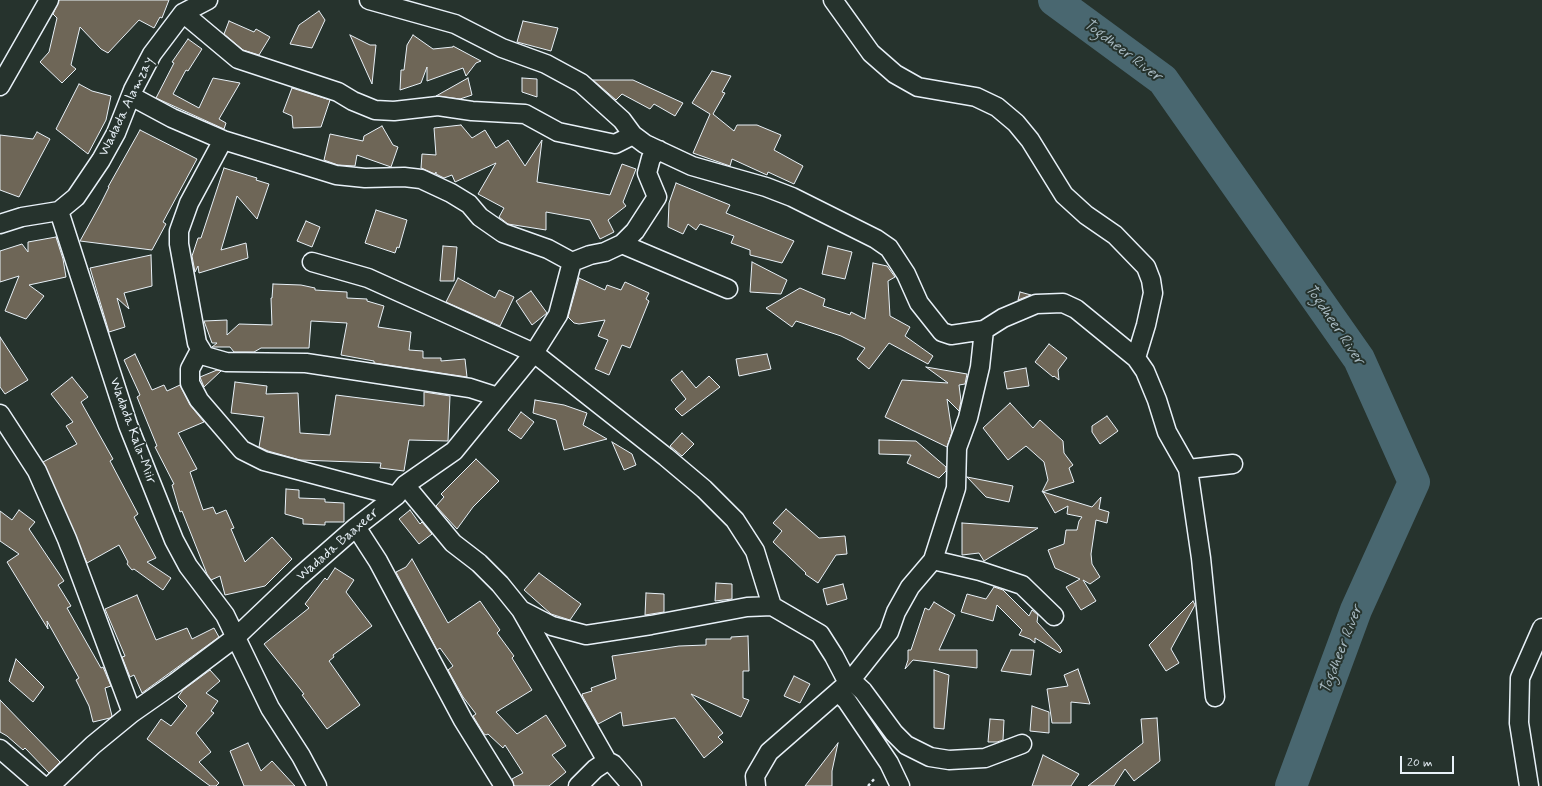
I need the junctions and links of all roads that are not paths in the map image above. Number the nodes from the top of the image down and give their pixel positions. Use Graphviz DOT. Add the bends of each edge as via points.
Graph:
graph roads {
  1 [pos="49,0"];
  2 [pos="208,0"];
  3 [pos="369,0"];
  4 [pos="833,0"];
  5 [pos="183,13"];
  6 [pos="0,86"];
  7 [pos="131,96"];
  8 [pos="632,135"];
  9 [pos="223,140"];
  10 [pos="660,150"];
  11 [pos="59,211"];
  12 [pos="0,224"];
  13 [pos="622,244"];
  14 [pos="312,262"];
  15 [pos="572,262"];
  16 [pos="728,289"];
  17 [pos="984,330"];
  18 [pos="200,350"];
  19 [pos="534,353"];
  20 [pos="1136,358"];
  21 [pos="498,397"];
  22 [pos="0,414"];
  23 [pos="1233,464"];
  24 [pos="1188,469"];
  25 [pos="401,490"];
  26 [pos="356,527"];
  27 [pos="933,560"];
  28 [pos="772,606"];
  29 [pos="521,610"];
  30 [pos="1054,616"];
  31 [pos="1542,628"];
  32 [pos="236,637"];
  33 [pos="846,685"];
  34 [pos="1215,697"];
  35 [pos="132,713"];
  36 [pos="1022,744"];
  37 [pos="0,749"];
  38 [pos="607,761"];
  39 [pos="43,786"];
  40 [pos="50,786"];
  41 [pos="317,786"];
  42 [pos="504,786"];
  43 [pos="578,786"];
  44 [pos="632,786"];
  45 [pos="756,786"];
  46 [pos="900,786"];
  47 [pos="1529,786"];
  1 -- 6 [label="street"];
  2 -- 5 [label="street, Wadada Alamzay"];
  3 -- 8 [label="street" via="456,24 502,48 546,64 581,83 622,120"];
  4 -- 20 [label="street" via="871,53 895,74 918,87 976,97 1002,111 1030,140 1064,195 1086,216 1116,235 1146,267 1153,293"];
  5 -- 7 [label="street, Wadada Alamzay" via="152,54"];
  5 -- 8 [label="street" via="238,59 338,92 375,110 394,111 438,106 525,114 558,132 615,144"];
  7 -- 9 [label="street" via="172,118"];
  7 -- 11 [label="street, Wadada Alamzay" via="116,134 101,160 76,197"];
  8 -- 10 [label="street"];
  9 -- 15 [label="street" via="336,175 421,179 451,192 503,233"];
  9 -- 18 [label="street" via="189,203 179,231 179,244"];
  10 -- 13 [label="street" via="652,158 647,172 657,197 635,231"];
  10 -- 17 [label="street" via="692,166 792,197 876,239 889,248 906,274 919,303 942,332 951,335"];
  11 -- 12 [label="street" via="22,217"];
  11 -- 32 [label="street, Wadada Kala-Miir" via="128,426 174,540 188,566 225,615"];
  13 -- 15 [label="street"];
  13 -- 16 [label="street"];
  14 -- 19 [label="street" via="368,278"];
  15 -- 19 [label="street, Wadada Baaxeer" via="558,314"];
  17 -- 20 [label="street" via="1003,318 1036,304 1063,303 1076,308"];
  17 -- 27 [label="street" via="980,367 968,418 957,448 956,488"];
  18 -- 21 [label="street" via="205,356 226,362 306,363 470,388"];
  18 -- 25 [label="street" via="190,369 190,383 199,400 242,450 264,461"];
  19 -- 21 [label="street, Wadada Baaxeer"];
  19 -- 28 [label="street" via="694,480 730,515 755,551"];
  20 -- 24 [label="street" via="1152,387 1167,432"];
  21 -- 25 [label="street, Wadada Baaxeer" via="454,451"];
  22 -- 35 [label="street" via="37,470 67,539"];
  23 -- 24 [label="street"];
  24 -- 34 [label="street" via="1201,558"];
  25 -- 26 [label="street, Wadada Baaxeer"];
  25 -- 29 [label="street" via="452,543 479,563"];
  26 -- 32 [label="street, Wadada Baaxeer"];
  26 -- 42 [label="street" via="378,561 464,720"];
  27 -- 30 [label="street" via="980,571 1022,585"];
  27 -- 33 [label="street" via="910,587 896,612 889,632"];
  28 -- 29 [label="street" via="746,606 651,625 586,634 552,626"];
  28 -- 33 [label="street" via="820,634 834,656"];
  29 -- 38 [label="street"];
  31 -- 47 [label="street" via="1520,678 1519,723"];
  32 -- 35 [label="street, Wadada Baaxeer"];
  32 -- 41 [label="street, Wadada Kala-Miir" via="270,708"];
  33 -- 36 [label="street" via="864,691 894,733 906,745 930,756 949,760 985,758"];
  33 -- 45 [label="street" via="769,752 755,776"];
  33 -- 46 [label="street" via="850,705 889,763"];
  35 -- 40 [label="street, Wadada Baaxeer" via="93,745"];
  37 -- 39 [label="street"];
  38 -- 43 [label="street"];
  38 -- 44 [label="street" via="613,764"];
}
